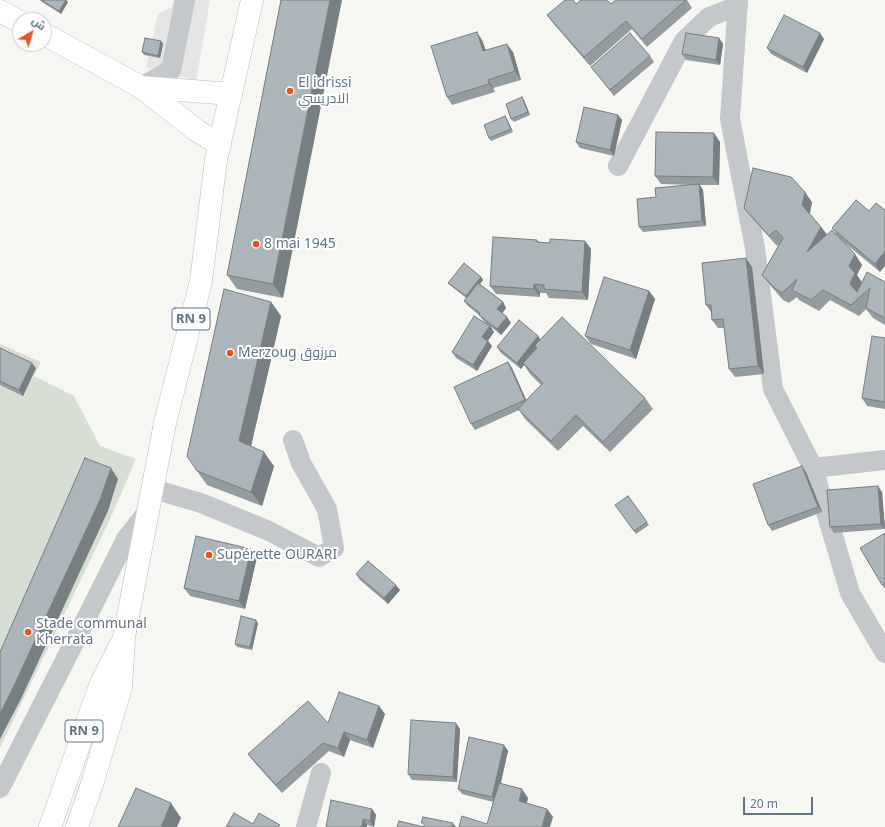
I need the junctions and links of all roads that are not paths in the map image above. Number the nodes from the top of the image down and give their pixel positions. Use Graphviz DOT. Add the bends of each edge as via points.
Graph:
graph roads {
  1 [pos="184,0"];
  2 [pos="252,0"];
  3 [pos="738,3"];
  4 [pos="0,11"];
  5 [pos="12,18"];
  6 [pos="52,38"];
  7 [pos="141,87"];
  8 [pos="231,94"];
  9 [pos="220,144"];
  10 [pos="618,166"];
  11 [pos="293,440"];
  12 [pos="885,460"];
  13 [pos="813,468"];
  14 [pos="151,499"];
  15 [pos="124,637"];
  16 [pos="885,653"];
  17 [pos="321,773"];
  18 [pos="0,788"];
  19 [pos="50,827"];
  20 [pos="77,827"];
  21 [pos="306,827"];
  1 -- 7 [label="street" via="171,70"];
  2 -- 8 [label="main road, RN 9"];
  3 -- 10 [label="street" via="709,17 684,41"];
  3 -- 13 [label="street" via="730,119 755,248 772,389"];
  4 -- 5 [label="main road"];
  6 -- 7 [label="main road"];
  7 -- 8 [label="main road"];
  7 -- 9 [label="main road" via="196,130"];
  8 -- 9 [label="main road, RN 9"];
  9 -- 14 [label="main road, RN 9" via="201,281 165,423"];
  11 -- 14 [label="street" via="301,463 327,509 334,548 319,557 201,503"];
  12 -- 13 [label="street"];
  13 -- 16 [label="street" via="850,593"];
  14 -- 15 [label="main road, RN 9"];
  14 -- 18 [label="street" via="126,539"];
  15 -- 19 [label="main road, RN 9" via="102,683"];
  15 -- 20 [label="main road, RN 9" via="121,687"];
  17 -- 21 [label="street"];
}
